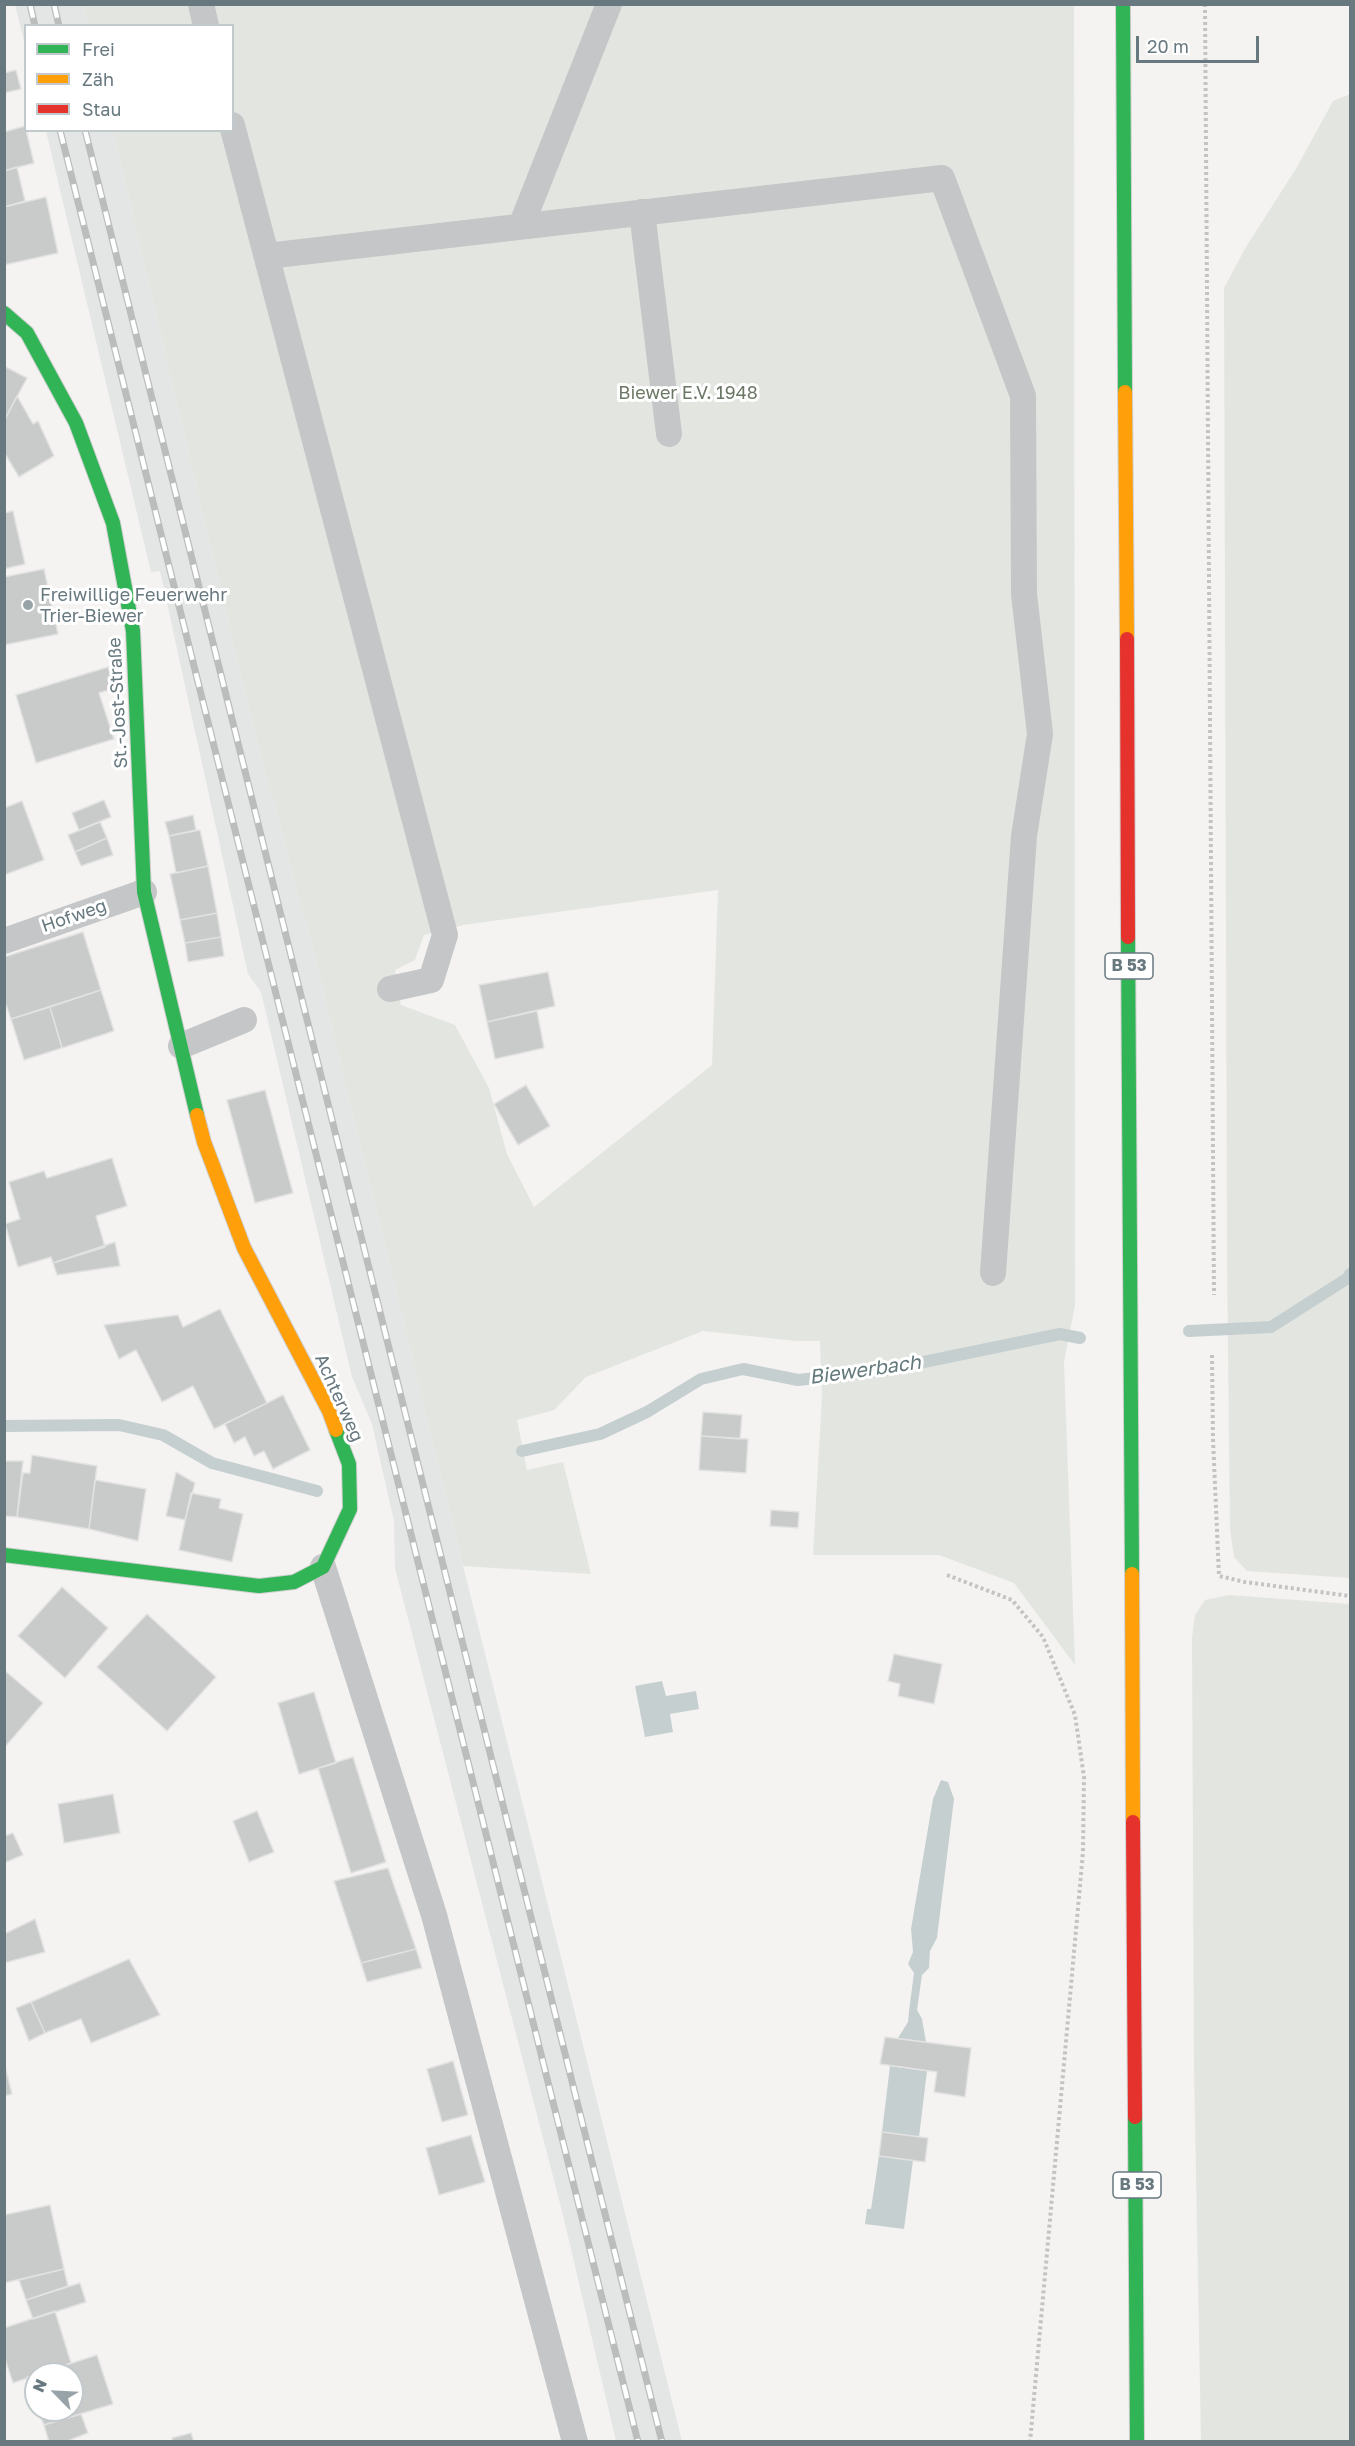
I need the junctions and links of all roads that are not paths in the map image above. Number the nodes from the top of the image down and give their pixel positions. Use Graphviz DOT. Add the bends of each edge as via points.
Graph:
graph roads {
  1 [pos="201,4"];
  2 [pos="609,4"];
  3 [pos="1123,4"];
  4 [pos="206,24"];
  5 [pos="234,132"];
  6 [pos="642,212"];
  7 [pos="521,226"];
  8 [pos="267,256"];
  9 [pos="4,313"];
  10 [pos="669,434"];
  11 [pos="144,892"];
  12 [pos="4,940"];
  13 [pos="390,989"];
  14 [pos="244,1020"];
  15 [pos="181,1046"];
  16 [pos="993,1273"];
  17 [pos="4,1555"];
  18 [pos="323,1567"];
  19 [pos="575,2442"];
  20 [pos="1137,2442"];
  1 -- 4 [label="lane"];
  2 -- 7 [label="lane"];
  3 -- 20 [label="main road, B 53"];
  5 -- 8 [label="lane"];
  6 -- 7 [label="lane"];
  6 -- 10 [label="lane"];
  6 -- 16 [label="lane" via="942,178 1023,396 1024,594 1040,734 1024,836"];
  7 -- 8 [label="lane"];
  8 -- 13 [label="lane" via="445,935 431,980"];
  9 -- 11 [label="main road, St.-Jost-Straße" via="27,333 76,423 112,523 133,631"];
  11 -- 12 [label="lane, Hofweg"];
  11 -- 15 [label="main road, St.-Jost-Straße"];
  14 -- 15 [label="lane"];
  15 -- 18 [label="main road, Achterweg" via="204,1142 244,1248 329,1411 349,1464 350,1509"];
  17 -- 18 [label="main road" via="259,1586 294,1582"];
  18 -- 19 [label="lane" via="434,1915"];
}
